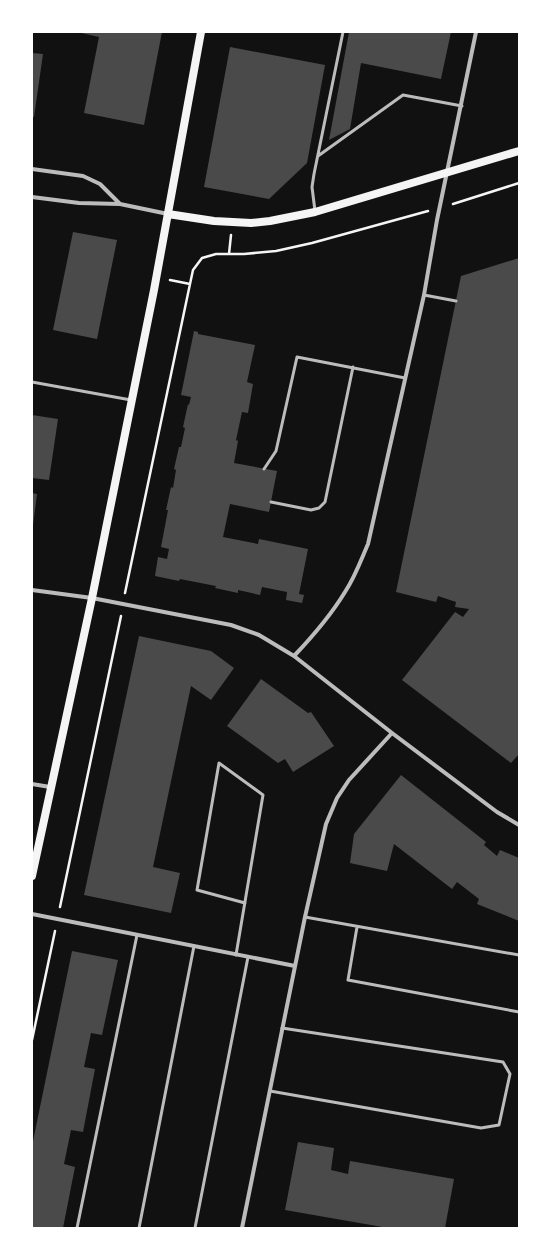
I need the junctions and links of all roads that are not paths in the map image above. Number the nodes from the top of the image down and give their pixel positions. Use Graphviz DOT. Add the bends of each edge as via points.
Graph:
graph roads {
  1 [pos="201,32"];
  2 [pos="343,32"];
  3 [pos="476,32"];
  4 [pos="462,106"];
  5 [pos="519,151"];
  6 [pos="318,156"];
  7 [pos="32,169"];
  8 [pos="448,172"];
  9 [pos="32,197"];
  10 [pos="120,204"];
  11 [pos="315,212"];
  12 [pos="168,214"];
  13 [pos="424,296"];
  14 [pos="456,301"];
  15 [pos="353,367"];
  16 [pos="405,378"];
  17 [pos="32,382"];
  18 [pos="131,400"];
  19 [pos="264,469"];
  20 [pos="271,502"];
  21 [pos="32,590"];
  22 [pos="92,598"];
  23 [pos="294,656"];
  24 [pos="392,734"];
  25 [pos="32,784"];
  26 [pos="50,787"];
  27 [pos="519,825"];
  28 [pos="32,876"];
  29 [pos="245,903"];
  30 [pos="32,914"];
  31 [pos="304,917"];
  32 [pos="357,927"];
  33 [pos="137,935"];
  34 [pos="194,946"];
  35 [pos="519,954"];
  36 [pos="236,955"];
  37 [pos="248,957"];
  38 [pos="295,966"];
  39 [pos="519,1012"];
  40 [pos="282,1028"];
  41 [pos="270,1091"];
  42 [pos="77,1228"];
  43 [pos="139,1228"];
  44 [pos="195,1228"];
  45 [pos="242,1228"];
  1 -- 12 [label="main road"];
  2 -- 6 [label="lane"];
  3 -- 4 [label="street"];
  4 -- 6 [label="lane" via="403,95"];
  4 -- 8 [label="street"];
  5 -- 8 [label="main road"];
  6 -- 11 [label="lane" via="312,187"];
  7 -- 10 [label="street" via="83,176 100,184"];
  8 -- 11 [label="main road"];
  8 -- 13 [label="street"];
  9 -- 10 [label="street"];
  10 -- 12 [label="street"];
  11 -- 12 [label="main road" via="270,221 232,222"];
  12 -- 18 [label="main road"];
  13 -- 14 [label="lane"];
  13 -- 16 [label="street"];
  15 -- 16 [label="lane"];
  15 -- 19 [label="lane" via="297,357 276,451"];
  15 -- 20 [label="lane" via="325,502 319,508 311,510"];
  16 -- 23 [label="street" via="368,544 346,592"];
  17 -- 18 [label="lane"];
  18 -- 22 [label="main road"];
  21 -- 22 [label="street"];
  22 -- 23 [label="street" via="231,624 259,635"];
  22 -- 26 [label="main road"];
  23 -- 24 [label="street"];
  24 -- 27 [label="street" via="497,812"];
  24 -- 31 [label="street" via="349,780 337,798 326,824"];
  25 -- 26 [label="street"];
  26 -- 28 [label="main road"];
  29 -- 29 [label="lane" via="263,795 219,762 198,890"];
  29 -- 36 [label="lane"];
  30 -- 33 [label="street"];
  31 -- 32 [label="lane"];
  31 -- 38 [label="street"];
  32 -- 35 [label="lane"];
  32 -- 39 [label="lane" via="348,980"];
  33 -- 34 [label="street"];
  33 -- 42 [label="lane"];
  34 -- 36 [label="street"];
  34 -- 43 [label="lane"];
  36 -- 37 [label="street"];
  37 -- 38 [label="street"];
  37 -- 44 [label="lane"];
  38 -- 40 [label="street"];
  40 -- 41 [label="street"];
  40 -- 41 [label="lane" via="502,1062 510,1074 499,1125 481,1128"];
  41 -- 45 [label="street"];
}
